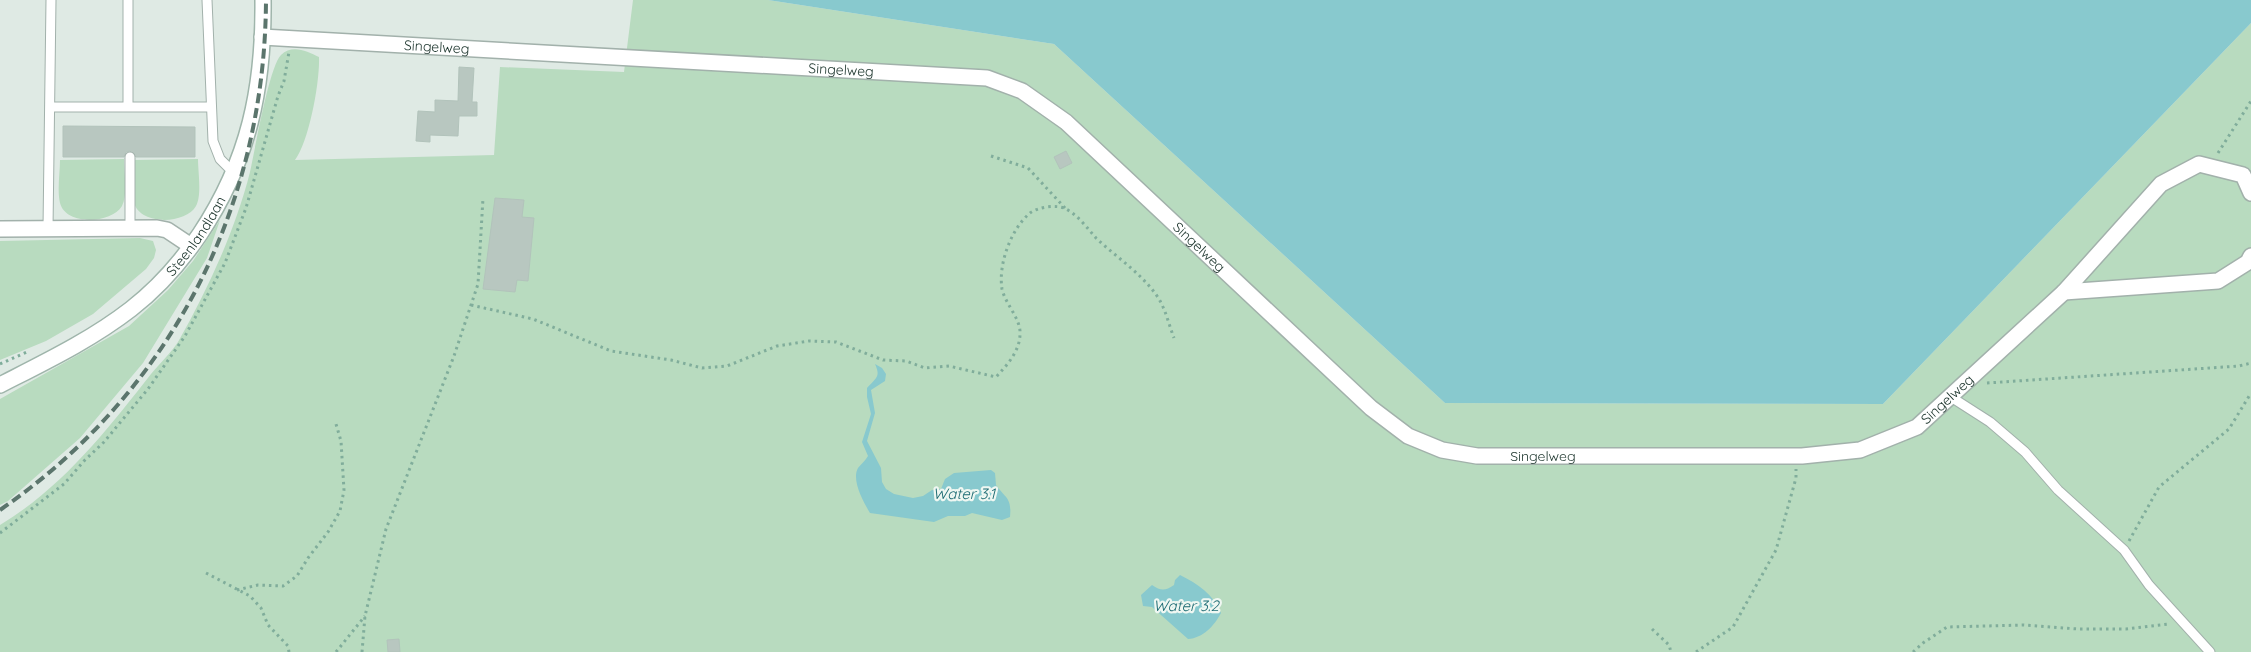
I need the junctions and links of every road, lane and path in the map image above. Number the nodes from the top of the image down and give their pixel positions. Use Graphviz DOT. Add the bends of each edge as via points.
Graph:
graph roads {
  1 [pos="51,0"];
  2 [pos="128,0"];
  3 [pos="207,0"];
  4 [pos="263,0"];
  5 [pos="262,37"];
  6 [pos="293,38"];
  7 [pos="2251,101"];
  8 [pos="50,107"];
  9 [pos="128,107"];
  10 [pos="211,107"];
  11 [pos="991,156"];
  12 [pos="130,157"];
  13 [pos="2210,167"];
  14 [pos="234,173"];
  15 [pos="2251,192"];
  16 [pos="483,198"];
  17 [pos="1065,208"];
  18 [pos="48,228"];
  19 [pos="130,228"];
  20 [pos="0,229"];
  21 [pos="191,246"];
  22 [pos="2251,256"];
  23 [pos="2064,292"];
  24 [pos="471,304"];
  25 [pos="1174,338"];
  26 [pos="2251,363"];
  27 [pos="1964,384"];
  28 [pos="0,385"];
  29 [pos="2251,393"];
  30 [pos="1951,396"];
  31 [pos="336,424"];
  32 [pos="1795,456"];
  33 [pos="0,532"];
  34 [pos="2124,550"];
  35 [pos="206,573"];
  36 [pos="237,590"];
  37 [pos="2167,606"];
  38 [pos="366,616"];
  39 [pos="1652,629"];
  40 [pos="290,652"];
  41 [pos="336,652"];
  42 [pos="362,652"];
  43 [pos="1672,652"];
  44 [pos="1696,652"];
  45 [pos="1913,652"];
  46 [pos="2210,652"];
  1 -- 8 [label="lane"];
  2 -- 9 [label="lane"];
  3 -- 10 [label="lane"];
  4 -- 5 [label="street, Steenlandlaan"];
  5 -- 6 [label="street, Singelweg"];
  5 -- 14 [label="street, Steenlandlaan" via="255,108"];
  6 -- 32 [label="street, Singelweg" via="987,78 1022,91 1066,122 1371,408 1408,436 1442,450 1477,456"];
  6 -- 33 [label="path" via="284,81 246,208 225,263 185,336 148,389 104,442 64,484"];
  7 -- 13 [label="path"];
  8 -- 9 [label="lane"];
  8 -- 18 [label="lane"];
  9 -- 10 [label="lane"];
  10 -- 14 [label="lane" via="216,152"];
  11 -- 17 [label="path" via="1028,168"];
  12 -- 19 [label="lane"];
  13 -- 15 [label="street, Singelweg" via="2243,175"];
  13 -- 23 [label="street, Singelweg" via="2199,164 2161,184"];
  14 -- 21 [label="street, Steenlandlaan" via="219,205"];
  16 -- 24 [label="path" via="478,284"];
  17 -- 24 [label="path" via="1047,207 1031,212 1016,228 1002,269 1002,289 1020,329 1018,345 1011,360 996,377 949,366 925,368 906,361 883,360 836,342 809,341 778,346 727,366 702,368 611,351 533,319"];
  17 -- 25 [label="path" via="1082,220 1146,284 1158,299"];
  18 -- 19 [label="street"];
  18 -- 20 [label="street"];
  19 -- 21 [label="street" via="167,230"];
  21 -- 28 [label="street, Steenlandlaan" via="155,289 117,320 83,342"];
  22 -- 23 [label="street" via="2248,262 2218,281"];
  23 -- 27 [label="street, Singelweg"];
  24 -- 38 [label="path" via="386,529"];
  26 -- 27 [label="path"];
  27 -- 30 [label="street, Singelweg"];
  29 -- 34 [label="path" via="2229,429 2159,487"];
  30 -- 32 [label="street, Singelweg" via="1917,427 1860,450"];
  30 -- 34 [label="lane" via="2025,452 2058,490"];
  31 -- 36 [label="path" via="341,441 344,490 340,511 328,532 297,576 282,586 258,585"];
  32 -- 44 [label="path" via="1796,478 1776,550 1733,627"];
  34 -- 37 [label="lane"];
  35 -- 36 [label="path"];
  36 -- 40 [label="path" via="250,596 262,608 268,625"];
  37 -- 45 [label="path" via="2171,623 2166,626 2126,629 2024,625 1947,628"];
  37 -- 46 [label="lane"];
  38 -- 41 [label="path"];
  38 -- 42 [label="path"];
  39 -- 43 [label="path"];
}
